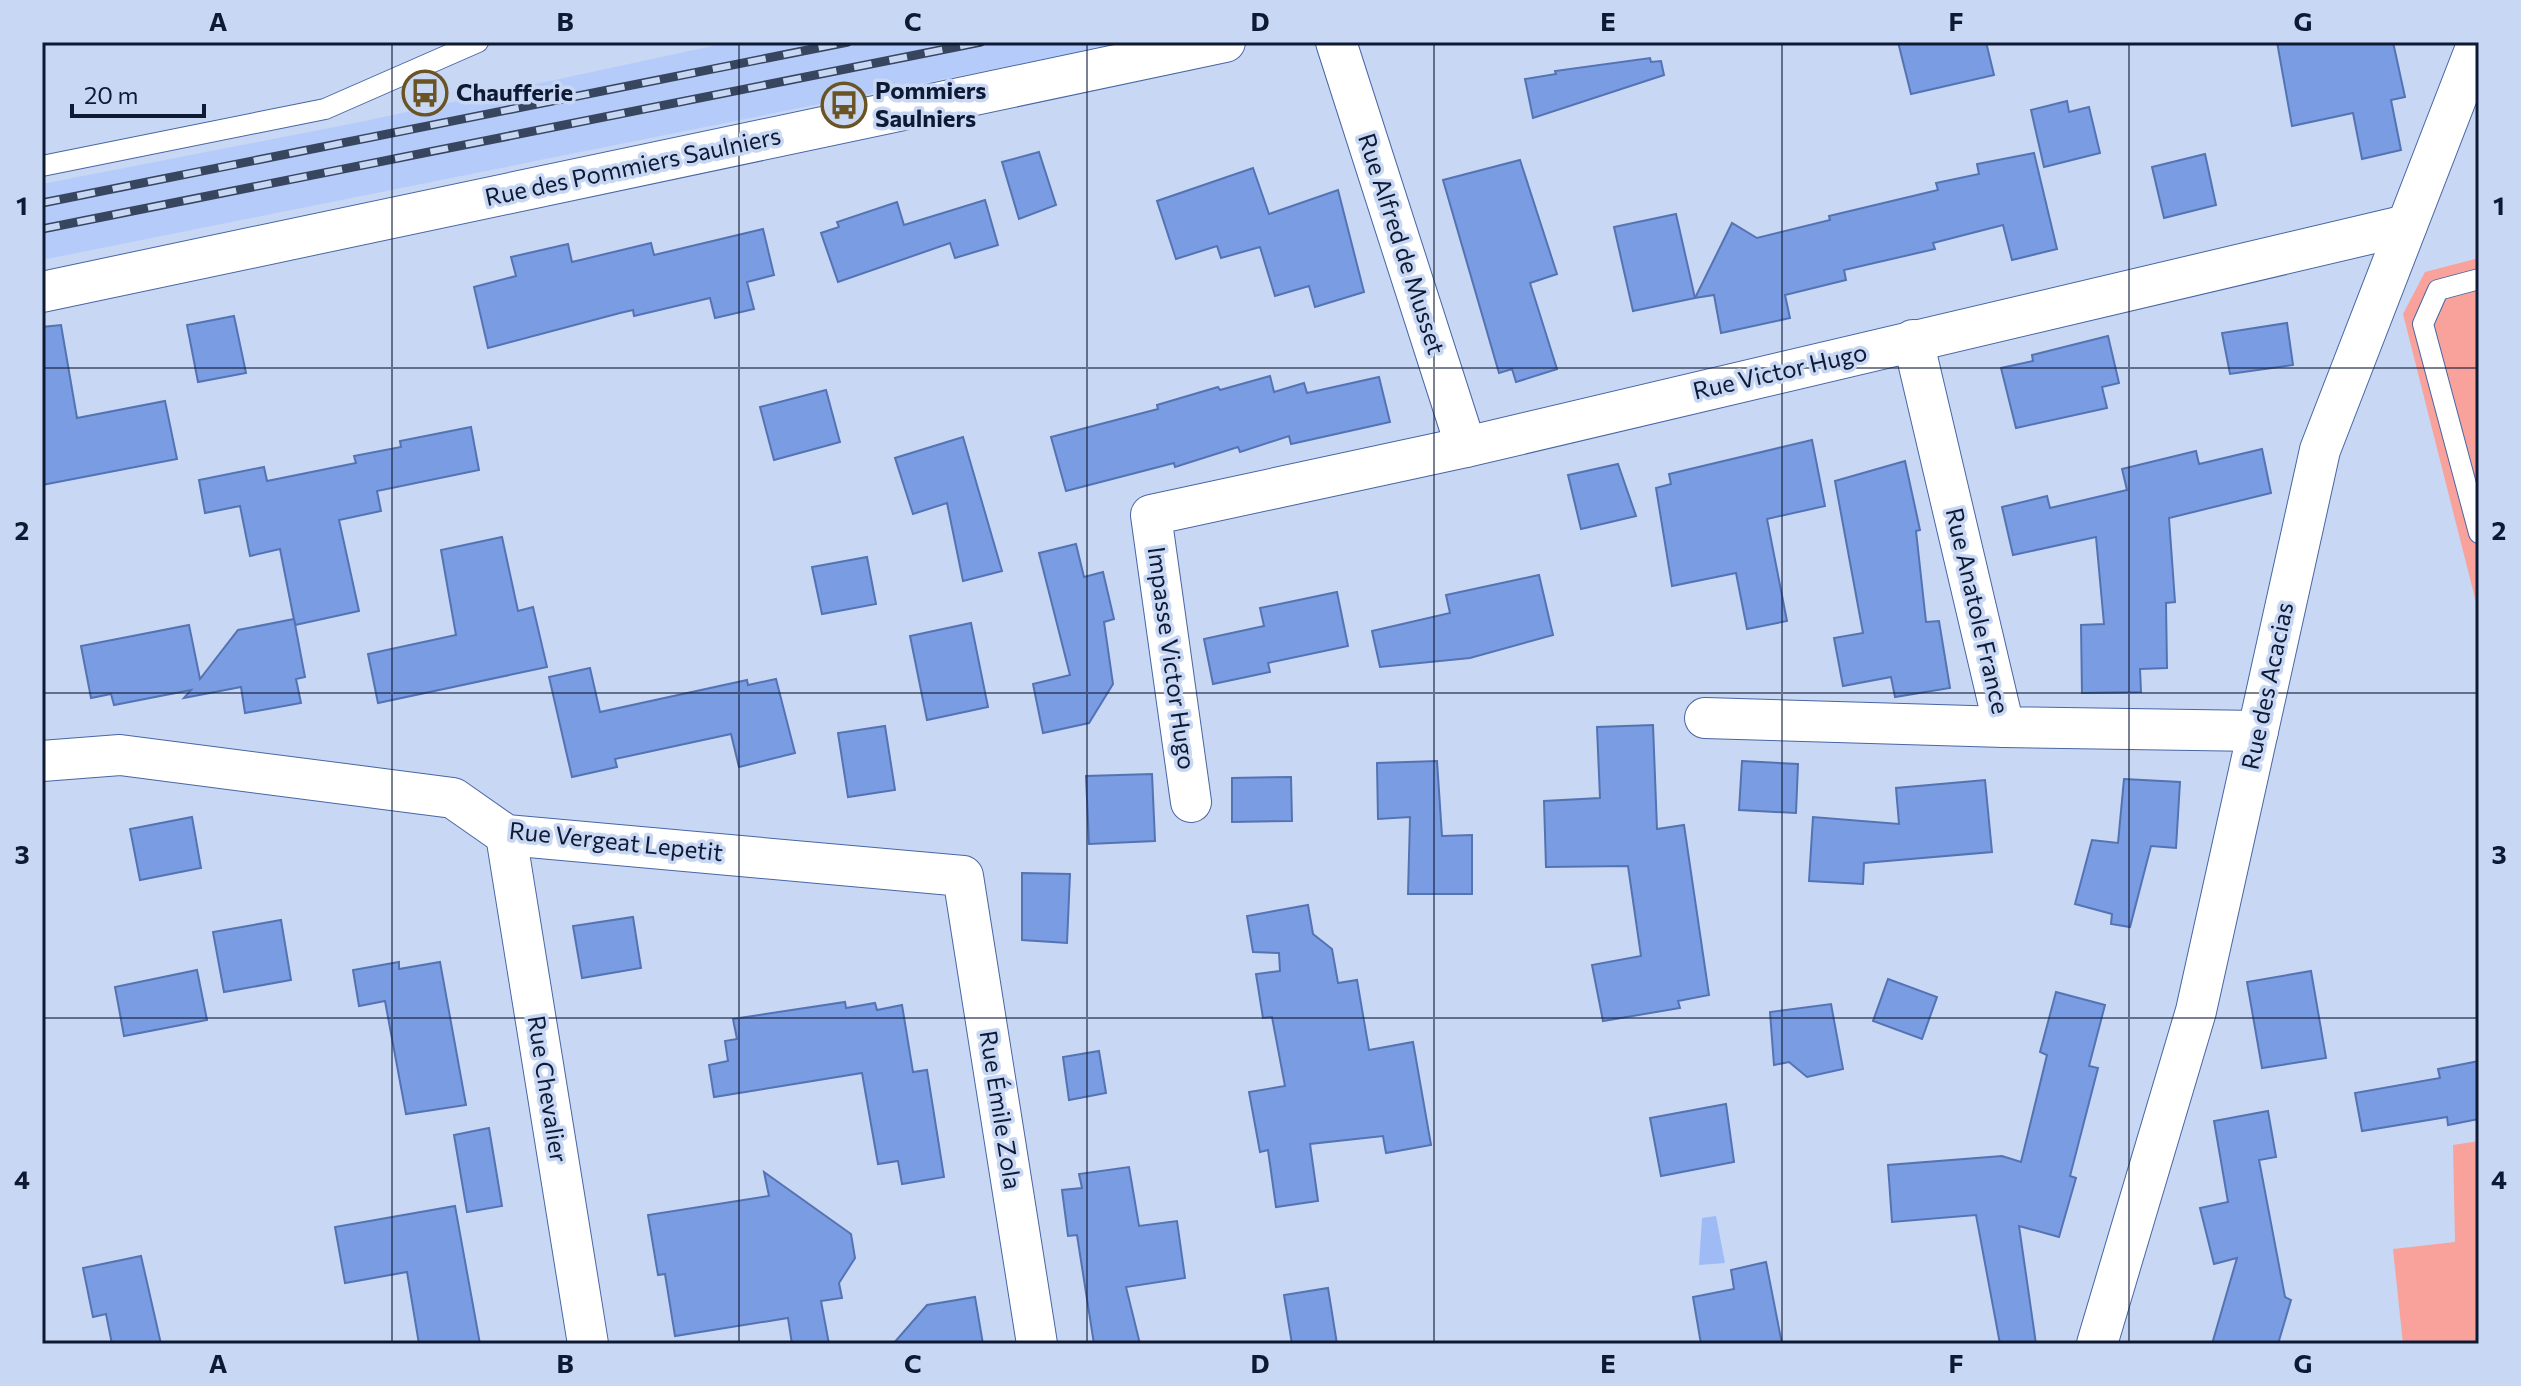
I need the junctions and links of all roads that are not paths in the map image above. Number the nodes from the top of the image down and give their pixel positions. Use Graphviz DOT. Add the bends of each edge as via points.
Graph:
graph roads {
  1 [pos="478,42"];
  2 [pos="1225,42"];
  3 [pos="1336,42"];
  4 [pos="2478,42"];
  5 [pos="42,166"];
  6 [pos="2407,225"];
  7 [pos="2479,279"];
  8 [pos="42,292"];
  9 [pos="1913,340"];
  10 [pos="1466,447"];
  11 [pos="1151,515"];
  12 [pos="2479,533"];
  13 [pos="1705,718"];
  14 [pos="2004,727"];
  15 [pos="2258,731"];
  16 [pos="42,761"];
  17 [pos="1191,802"];
  18 [pos="506,835"];
  19 [pos="963,876"];
  20 [pos="588,1344"];
  21 [pos="1037,1344"];
  22 [pos="2097,1344"];
  1 -- 5 [label="lane" via="325,109"];
  2 -- 8 [label="street, Rue des Pommiers Saulniers"];
  3 -- 10 [label="street, Rue Alfred de Musset"];
  4 -- 6 [label="street, Rue des Acacias"];
  6 -- 9 [label="street, Rue Victor Hugo"];
  6 -- 15 [label="street, Rue des Acacias" via="2320,450"];
  7 -- 12 [label="lane" via="2438,290 2423,324"];
  9 -- 10 [label="street, Rue Victor Hugo"];
  9 -- 14 [label="street, Rue Anatole France"];
  10 -- 11 [label="street, Rue Victor Hugo"];
  11 -- 17 [label="street, Impasse Victor Hugo"];
  13 -- 14 [label="street"];
  14 -- 15 [label="street, Rue Anatole France"];
  15 -- 22 [label="street, Rue des Acacias" via="2196,1011"];
  16 -- 18 [label="street, Rue Vergeat Lepetit" via="120,755 453,798"];
  18 -- 19 [label="street, Rue Vergeat Lepetit"];
  18 -- 20 [label="street, Rue Chevalier"];
  19 -- 21 [label="street, Rue Émile Zola"];
}
